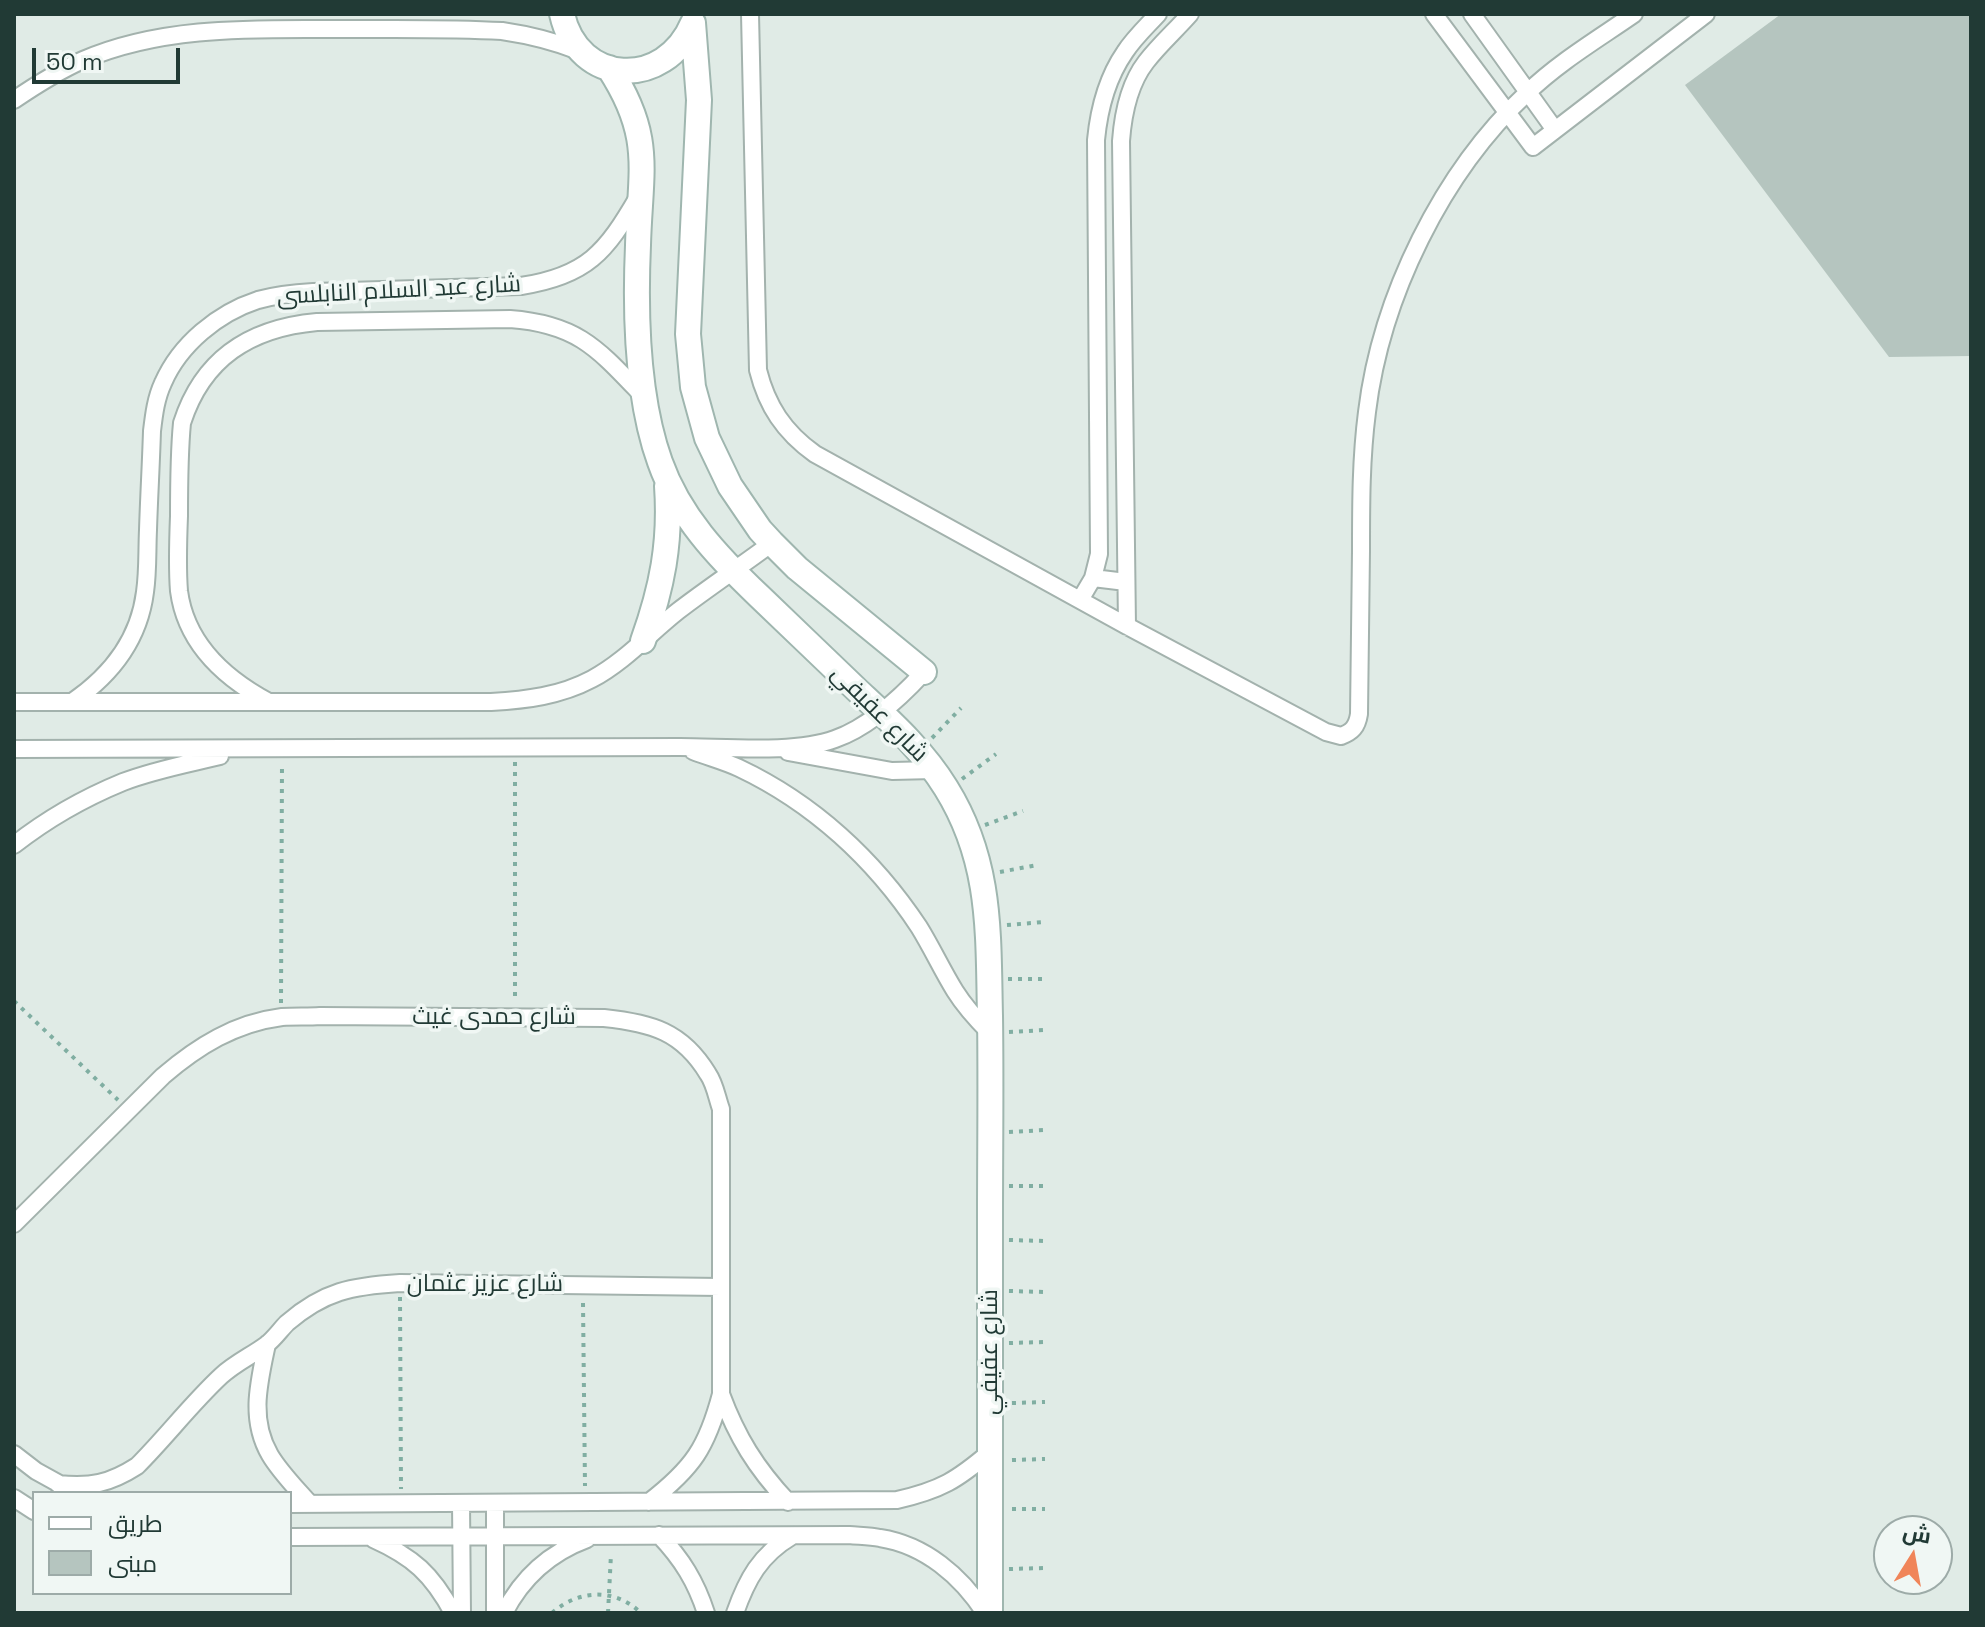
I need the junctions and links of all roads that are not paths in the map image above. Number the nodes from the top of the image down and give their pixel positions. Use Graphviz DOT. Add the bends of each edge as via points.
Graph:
graph roads {
  1 [pos="562,14"];
  2 [pos="750,14"];
  3 [pos="1158,14"];
  4 [pos="1190,14"];
  5 [pos="1434,14"];
  6 [pos="1472,14"];
  7 [pos="1634,14"];
  8 [pos="1706,14"];
  9 [pos="694,18"];
  10 [pos="583,53"];
  11 [pos="609,68"];
  12 [pos="1527,92"];
  13 [pos="14,100"];
  14 [pos="1507,112"];
  15 [pos="1555,130"];
  16 [pos="1096,140"];
  17 [pos="1121,141"];
  18 [pos="641,192"];
  19 [pos="644,397"];
  20 [pos="667,479"];
  21 [pos="772,543"];
  22 [pos="733,572"];
  23 [pos="1093,578"];
  24 [pos="1126,582"];
  25 [pos="1080,600"];
  26 [pos="1127,626"];
  27 [pos="643,641"];
  28 [pos="924,672"];
  29 [pos="14,702"];
  30 [pos="72,702"];
  31 [pos="269,702"];
  32 [pos="880,712"];
  33 [pos="680,747"];
  34 [pos="770,748"];
  35 [pos="14,749"];
  36 [pos="251,749"];
  37 [pos="934,771"];
  38 [pos="14,845"];
  39 [pos="990,1033"];
  40 [pos="14,1224"];
  41 [pos="721,1287"];
  42 [pos="267,1344"];
  43 [pos="721,1394"];
  44 [pos="14,1454"];
  45 [pos="990,1456"];
  46 [pos="58,1484"];
  47 [pos="76,1491"];
  48 [pos="14,1498"];
  49 [pos="649,1502"];
  50 [pos="788,1502"];
  51 [pos="461,1503"];
  52 [pos="495,1503"];
  53 [pos="292,1504"];
  54 [pos="310,1504"];
  55 [pos="32,1510"];
  56 [pos="605,1535"];
  57 [pos="659,1535"];
  58 [pos="794,1535"];
  59 [pos="462,1536"];
  60 [pos="495,1536"];
  61 [pos="292,1537"];
  62 [pos="368,1537"];
  63 [pos="453,1613"];
  64 [pos="462,1613"];
  65 [pos="495,1613"];
  66 [pos="504,1613"];
  67 [pos="706,1613"];
  68 [pos="735,1613"];
  69 [pos="988,1613"];
  1 -- 10 [label="street"];
  2 -- 25 [label="street" via="758,370 773,410 815,454"];
  3 -- 16 [label="street" via="1126,49 1115,70"];
  4 -- 17 [label="street" via="1144,64 1131,90"];
  5 -- 14 [label="street"];
  6 -- 12 [label="street"];
  7 -- 12 [label="street"];
  8 -- 15 [label="street"];
  9 -- 11 [label="street" via="687,37 667,59 639,70"];
  9 -- 21 [label="street" via="699,100 688,334 693,387 707,438 730,486"];
  10 -- 11 [label="street"];
  10 -- 13 [label="street" via="502,31 223,30 128,45 84,60"];
  11 -- 18 [label="street, شارع عفيفي" via="634,114 641,140"];
  12 -- 14 [label="street"];
  12 -- 15 [label="street"];
  14 -- 15 [label="street" via="1533,147"];
  14 -- 26 [label="street" via="1460,173 1420,242 1382,340 1363,443 1359,714 1354,729 1341,736 1326,732"];
  16 -- 17 [label="street"];
  16 -- 23 [label="street" via="1099,543"];
  17 -- 24 [label="street"];
  18 -- 19 [label="street, شارع عفيفي" via="637,293"];
  18 -- 30 [label="street, شارع عبد السلام النابلسى" via="600,252 577,270 550,281 284,295 235,310 193,339 163,381 155,405 145,594 138,621 113,668"];
  19 -- 20 [label="street, شارع عفيفي"];
  19 -- 31 [label="street, شارع عبد السلام النابلسى" via="588,342 537,321 294,324 271,329 230,352 198,385 182,423 180,595 188,622 220,670"];
  20 -- 22 [label="street, شارع عفيفي" via="696,529"];
  20 -- 27 [label="street" via="668,544"];
  21 -- 22 [label="street"];
  21 -- 28 [label="street"];
  22 -- 27 [label="street"];
  22 -- 32 [label="street, شارع عفيفي"];
  23 -- 24 [label="street"];
  23 -- 25 [label="street"];
  24 -- 26 [label="street"];
  25 -- 26 [label="street"];
  27 -- 31 [label="street" via="591,679 527,700"];
  28 -- 32 [label="street"];
  29 -- 30 [label="street"];
  30 -- 31 [label="street"];
  32 -- 34 [label="street" via="837,739"];
  32 -- 37 [label="street, شارع عفيفي"];
  33 -- 34 [label="street"];
  33 -- 36 [label="street"];
  33 -- 39 [label="street" via="765,782 841,834 883,878 956,993"];
  34 -- 37 [label="street" via="892,771"];
  35 -- 36 [label="street"];
  36 -- 38 [label="street" via="124,782 58,814"];
  37 -- 39 [label="street, شارع عفيفي" via="968,831 982,876 989,927"];
  39 -- 45 [label="street, شارع عفيفي"];
  40 -- 41 [label="street, شارع حمدى غيث" via="189,1054 249,1024 281,1017 604,1018 659,1029 685,1044 710,1076 721,1109"];
  41 -- 42 [label="street, شارع عزيز عثمان" via="363,1285 308,1306"];
  41 -- 43 [label="street, شارع حمدى غيث"];
  42 -- 46 [label="street, شارع عزيز عثمان" via="222,1375 137,1466 100,1484"];
  42 -- 54 [label="street" via="256,1410 261,1433 270,1455"];
  43 -- 49 [label="street, شارع حمدى غيث" via="697,1456 676,1482"];
  43 -- 50 [label="street, شارع حمدى غيث" via="747,1452"];
  44 -- 46 [label="street"];
  45 -- 50 [label="street" via="924,1494 897,1500"];
  45 -- 69 [label="street, شارع عفيفي"];
  46 -- 47 [label="street"];
  48 -- 55 [label="street"];
  49 -- 50 [label="street"];
  49 -- 52 [label="street"];
  51 -- 52 [label="street"];
  51 -- 54 [label="street"];
  51 -- 59 [label="street"];
  52 -- 60 [label="street"];
  53 -- 54 [label="street"];
  56 -- 57 [label="street"];
  56 -- 60 [label="street"];
  56 -- 66 [label="street" via="568,1546 543,1563"];
  57 -- 58 [label="street"];
  57 -- 67 [label="street" via="688,1570"];
  58 -- 68 [label="street" via="757,1567"];
  58 -- 69 [label="street" via="883,1538 916,1549 946,1567"];
  59 -- 60 [label="street"];
  59 -- 62 [label="street"];
  59 -- 64 [label="street"];
  60 -- 65 [label="street"];
  61 -- 62 [label="street"];
  62 -- 63 [label="street" via="421,1567"];
}
